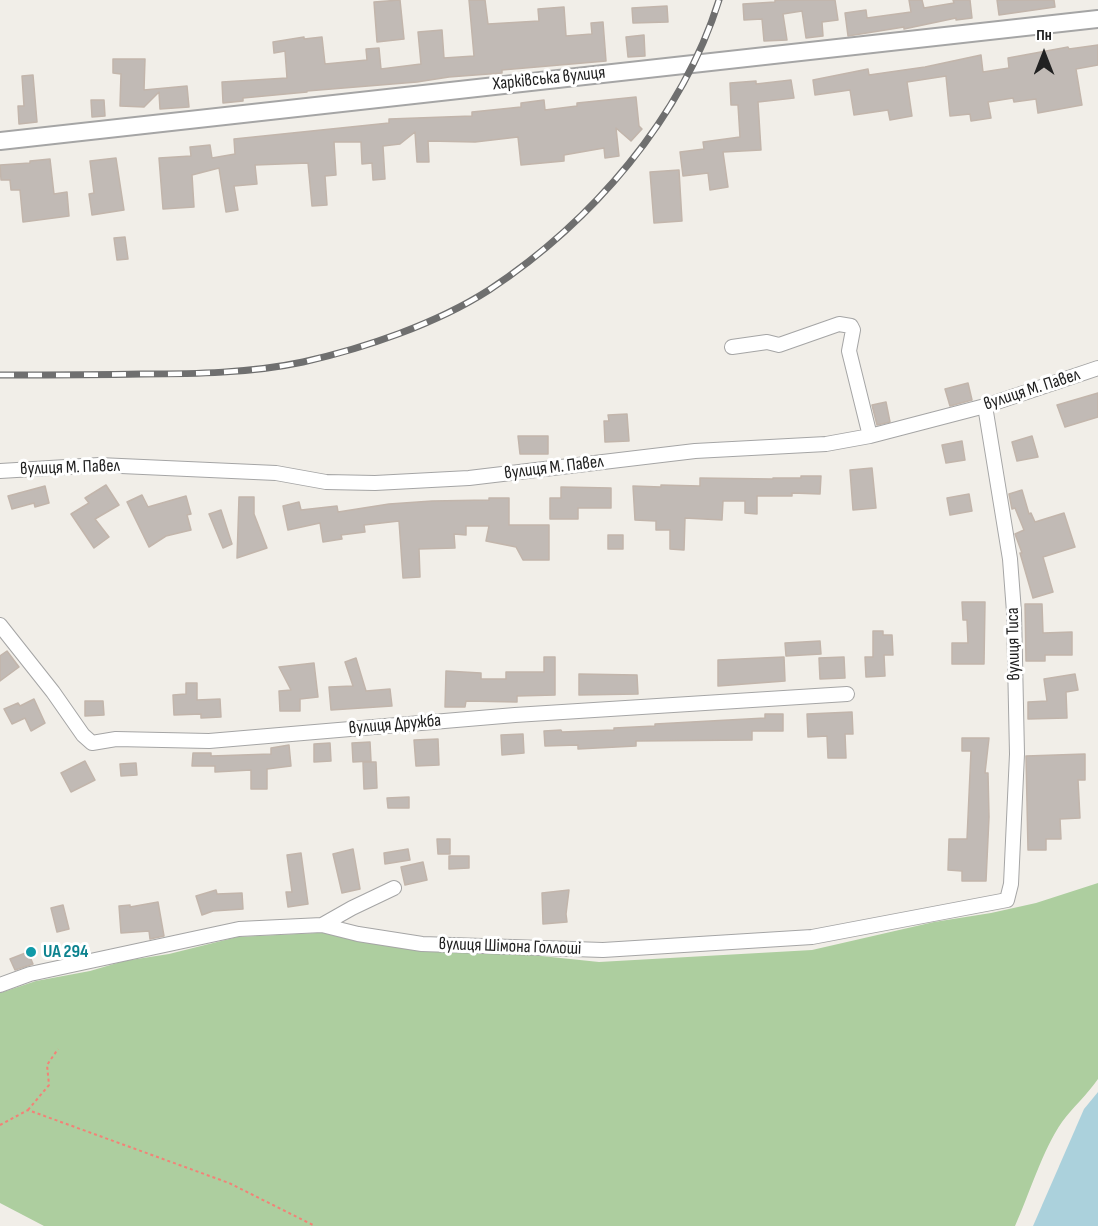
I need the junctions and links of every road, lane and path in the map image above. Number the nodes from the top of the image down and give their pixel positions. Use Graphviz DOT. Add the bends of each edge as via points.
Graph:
graph roads {
  1 [pos="1098,19"];
  2 [pos="0,141"];
  3 [pos="732,347"];
  4 [pos="1098,368"];
  5 [pos="985,406"];
  6 [pos="870,436"];
  7 [pos="0,471"];
  8 [pos="0,625"];
  9 [pos="847,694"];
  10 [pos="1011,884"];
  11 [pos="394,888"];
  12 [pos="322,925"];
  13 [pos="0,985"];
  14 [pos="58,1049"];
  15 [pos="28,1110"];
  16 [pos="0,1125"];
  17 [pos="315,1226"];
  1 -- 2 [label="street, Харківська вулиця"];
  3 -- 6 [label="street" via="767,342 779,345 839,324 851,326 849,351"];
  4 -- 5 [label="street, вулиця М. Павел"];
  5 -- 6 [label="street, вулиця М. Павел"];
  5 -- 10 [label="street, вулиця Тиса" via="1010,558 1014,612 1017,754"];
  6 -- 7 [label="street, вулиця М. Павел" via="826,444 695,452 470,478 375,483 326,482 276,473 99,465"];
  8 -- 9 [label="street, вулиця Дружба" via="92,743 116,739 209,741"];
  10 -- 12 [label="street, вулиця Шімона Голлоші" via="1007,900 812,937 603,950 422,944"];
  11 -- 12 [label="street"];
  12 -- 13 [label="street, вулиця Шімона Голлоші" via="239,929 30,974"];
  14 -- 15 [label="path" via="47,1065 49,1085"];
  15 -- 16 [label="path"];
  15 -- 17 [label="path" via="229,1183"];
}
